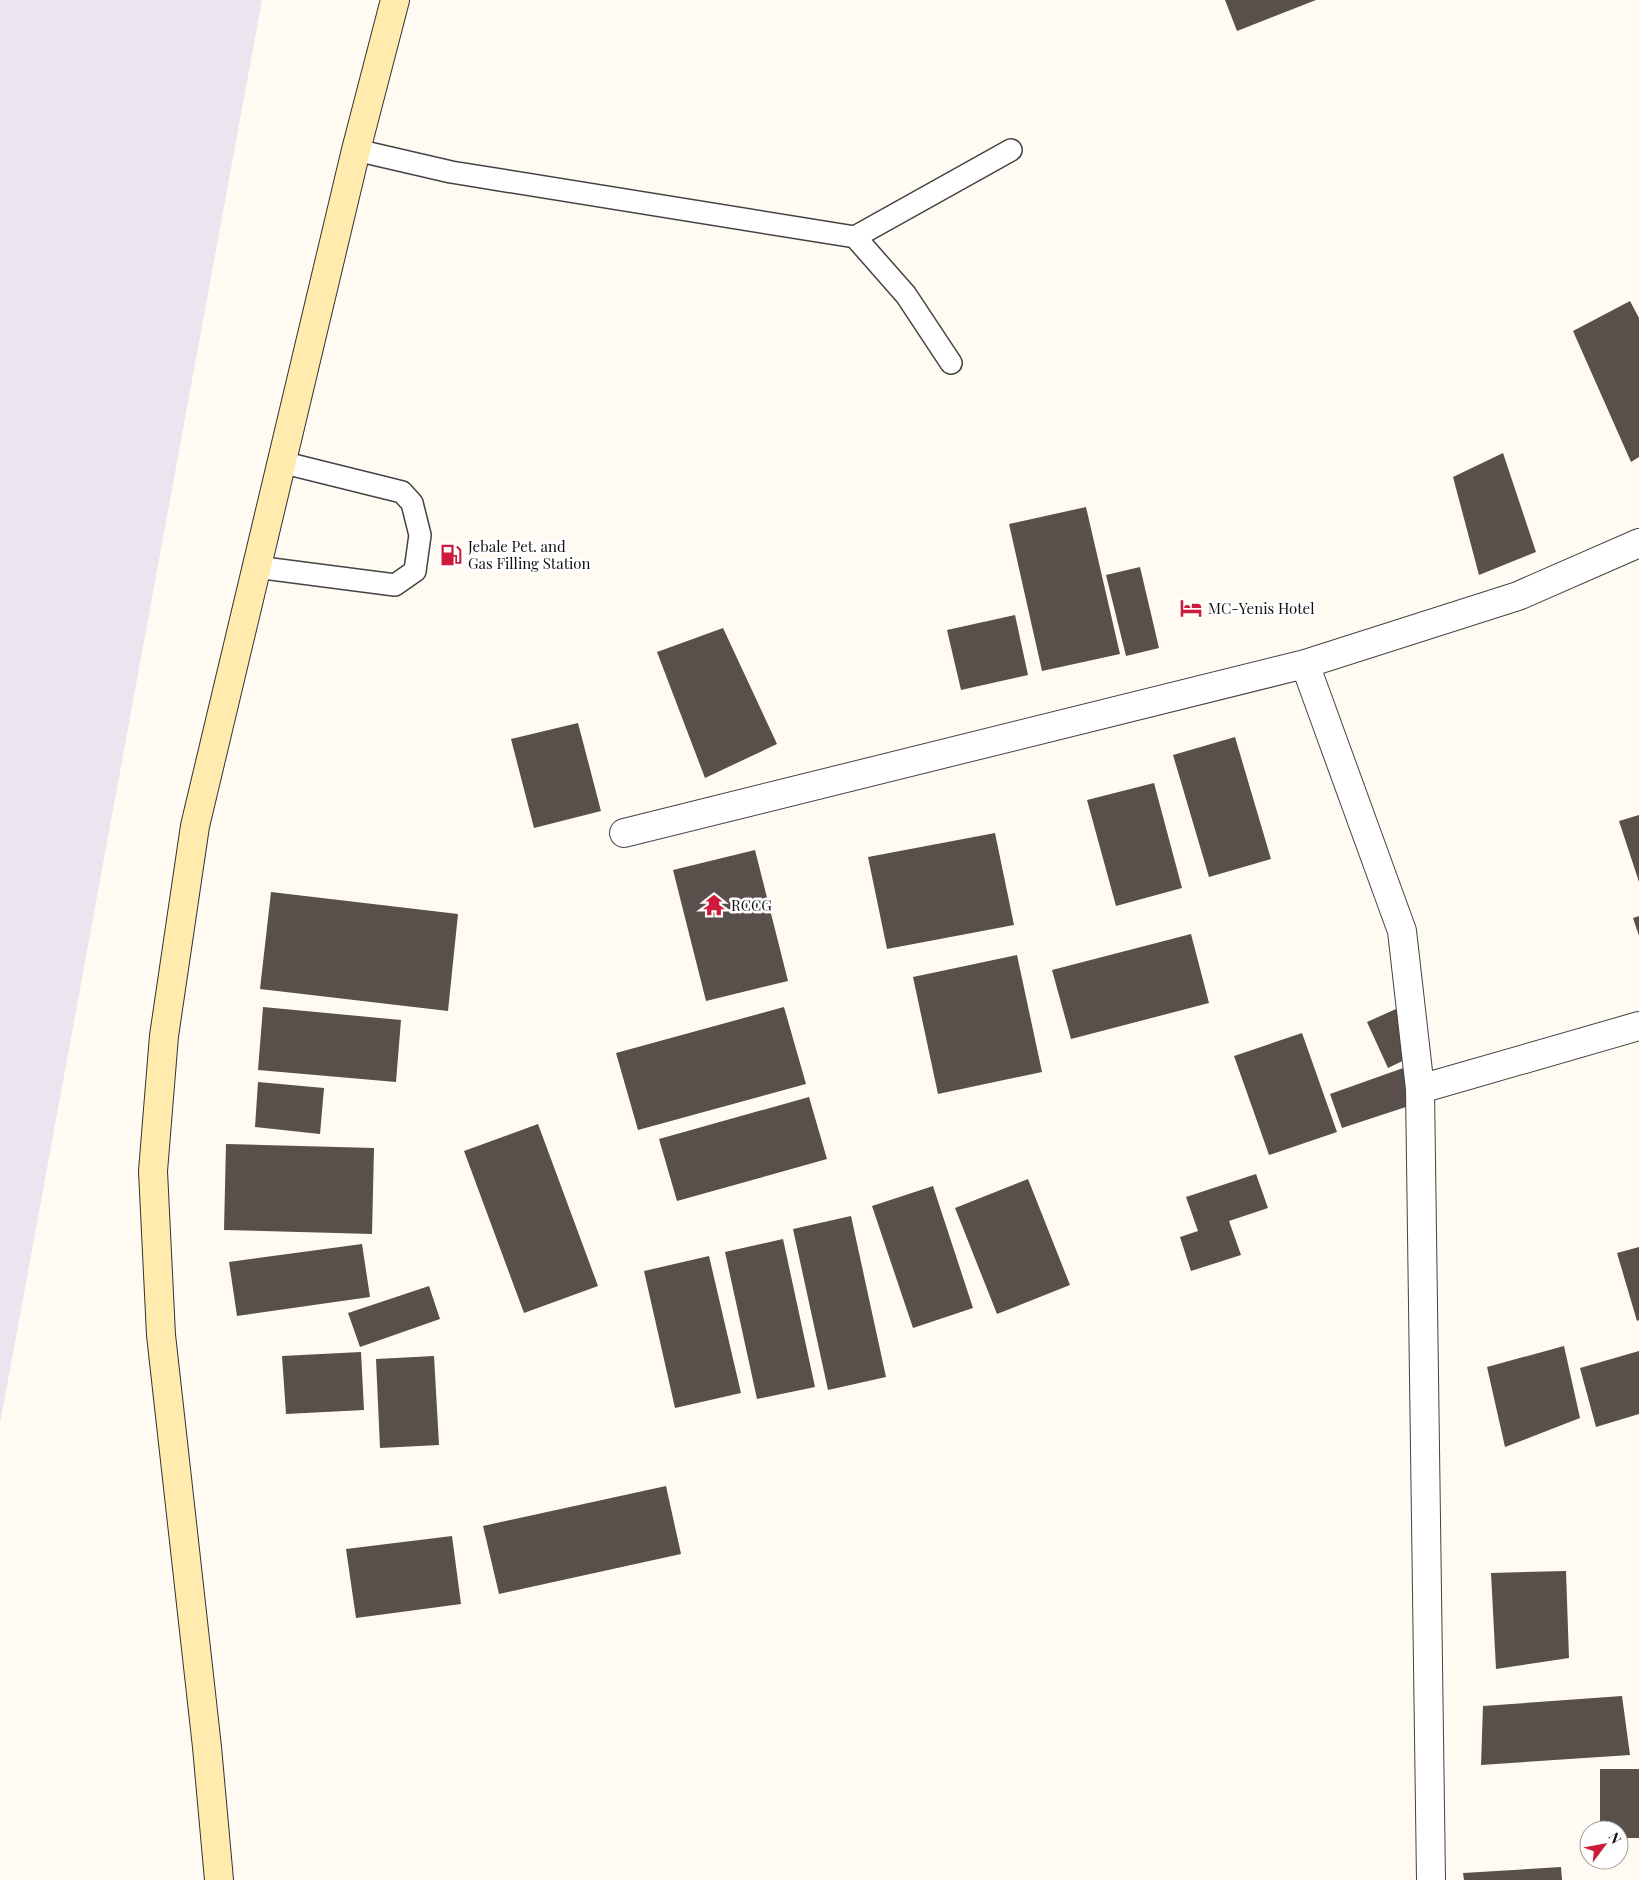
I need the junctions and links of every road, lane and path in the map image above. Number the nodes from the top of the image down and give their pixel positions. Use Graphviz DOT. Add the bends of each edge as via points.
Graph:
graph roads {
  1 [pos="395,0"];
  2 [pos="356,150"];
  3 [pos="1011,150"];
  4 [pos="855,237"];
  5 [pos="951,363"];
  6 [pos="281,462"];
  7 [pos="1639,543"];
  8 [pos="256,567"];
  9 [pos="1305,664"];
  10 [pos="624,833"];
  11 [pos="1639,1026"];
  12 [pos="1420,1089"];
  13 [pos="219,1880"];
  14 [pos="1431,1880"];
  1 -- 2 [label="street"];
  2 -- 4 [label="lane" via="450,172"];
  2 -- 6 [label="street"];
  3 -- 4 [label="lane"];
  4 -- 5 [label="lane" via="906,295"];
  6 -- 8 [label="street"];
  6 -- 8 [label="lane" via="402,492 412,503 420,535 415,571 395,585"];
  7 -- 9 [label="street" via="1518,596"];
  8 -- 13 [label="street" via="195,826 164,1036 153,1170 161,1334"];
  9 -- 10 [label="street"];
  9 -- 12 [label="street" via="1402,931"];
  11 -- 12 [label="street"];
  12 -- 14 [label="street"];
}
